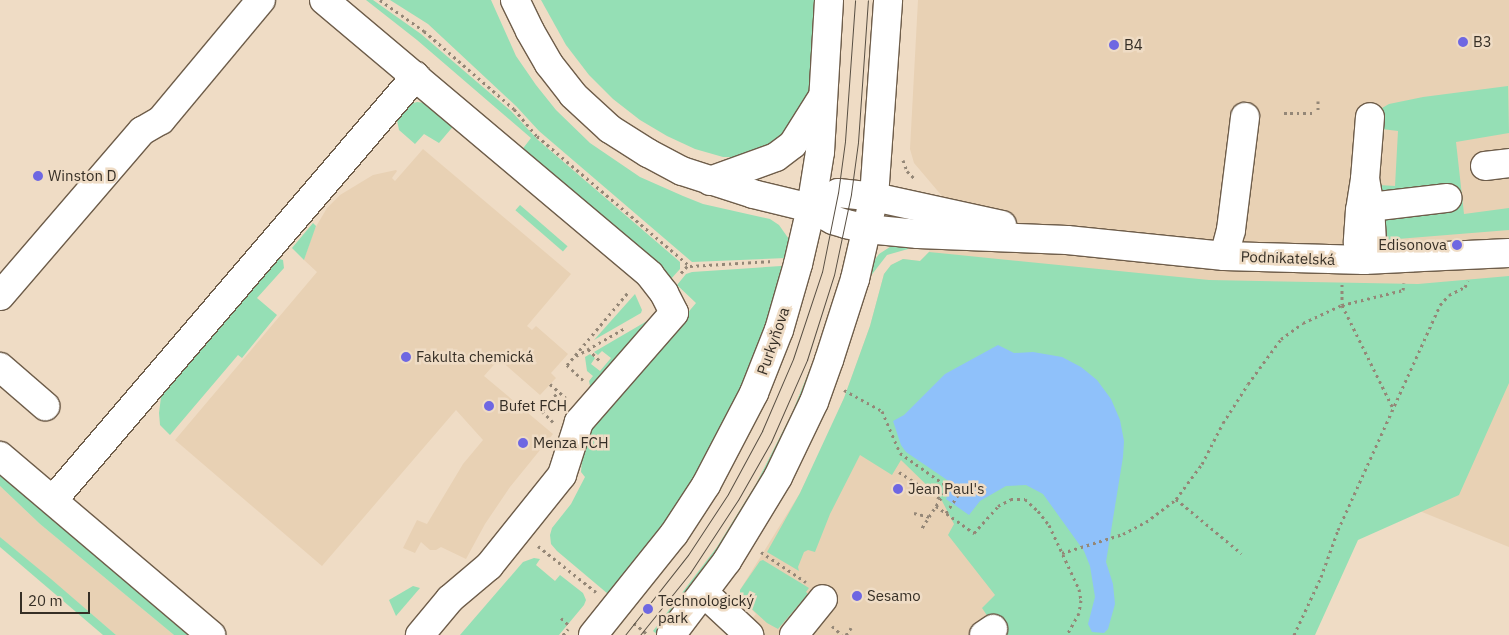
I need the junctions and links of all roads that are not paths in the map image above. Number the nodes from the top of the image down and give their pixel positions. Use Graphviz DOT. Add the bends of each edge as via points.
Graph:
graph roads {
  1 [pos="261,0"];
  2 [pos="324,0"];
  3 [pos="515,0"];
  4 [pos="829,0"];
  5 [pos="888,0"];
  6 [pos="416,76"];
  7 [pos="823,97"];
  8 [pos="1245,117"];
  9 [pos="1370,117"];
  10 [pos="1366,179"];
  11 [pos="710,181"];
  12 [pos="863,196"];
  13 [pos="1447,198"];
  14 [pos="1370,207"];
  15 [pos="811,208"];
  16 [pos="856,226"];
  17 [pos="1067,240"];
  18 [pos="1509,253"];
  19 [pos="1224,256"];
  20 [pos="1364,260"];
  21 [pos="0,296"];
  22 [pos="0,367"];
  23 [pos="45,406"];
  24 [pos="0,456"];
  25 [pos="53,500"];
  26 [pos="816,592"];
  27 [pos="704,593"];
  28 [pos="582,630"];
  29 [pos="210,635"];
  30 [pos="420,635"];
  31 [pos="671,635"];
  32 [pos="748,635"];
  33 [pos="794,635"];
  1 -- 21 [label="street" via="160,120 142,131"];
  2 -- 6 [label="street"];
  3 -- 11 [label="street, Podnikatelská" via="549,64 573,95 610,129 648,153"];
  4 -- 7 [label="street, Purkyňova"];
  5 -- 12 [label="street"];
  6 -- 25 [label="street"];
  6 -- 30 [label="street" via="650,275 664,292 674,313 579,422 562,475 489,566 450,599"];
  7 -- 11 [label="street" via="793,144 776,157"];
  7 -- 15 [label="street, Purkyňova" via="820,152"];
  8 -- 19 [label="street" via="1231,230"];
  9 -- 10 [label="street"];
  10 -- 14 [label="street"];
  10 -- 20 [label="street" via="1358,242"];
  11 -- 15 [label="street, Podnikatelská"];
  12 -- 15 [label="street" via="838,193"];
  12 -- 16 [label="street"];
  12 -- 17 [label="street, Podnikatelská"];
  13 -- 14 [label="street"];
  14 -- 20 [label="street" via="1372,243"];
  15 -- 16 [label="street, Podnikatelská"];
  15 -- 28 [label="street, Purkyňova" via="778,330 754,393 706,485 674,534"];
  16 -- 17 [label="street, Podnikatelská" via="918,234"];
  16 -- 27 [label="street" via="855,279 810,410 778,477"];
  17 -- 19 [label="street, Podnikatelská"];
  18 -- 20 [label="street, Podnikatelská"];
  19 -- 20 [label="street, Podnikatelská"];
  22 -- 23 [label="street"];
  24 -- 25 [label="street"];
  25 -- 29 [label="street"];
  26 -- 33 [label="street"];
  27 -- 31 [label="street"];
  27 -- 32 [label="street"];
}
